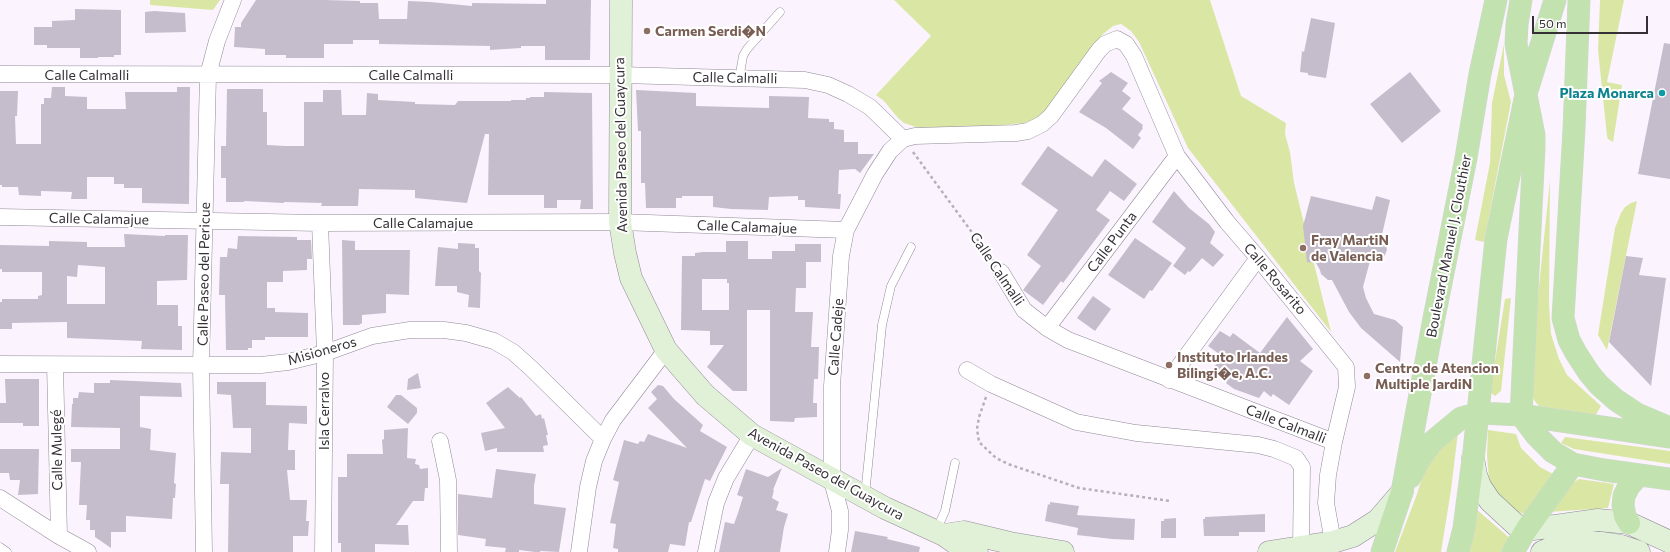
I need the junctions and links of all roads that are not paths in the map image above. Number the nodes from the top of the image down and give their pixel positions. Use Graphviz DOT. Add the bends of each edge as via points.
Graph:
graph roads {
  1 [pos="233,0"];
  2 [pos="621,0"];
  3 [pos="1496,0"];
  4 [pos="1521,0"];
  5 [pos="1555,0"];
  6 [pos="1579,0"];
  7 [pos="780,12"];
  8 [pos="0,74"];
  9 [pos="208,75"];
  10 [pos="620,76"];
  11 [pos="739,79"];
  12 [pos="1526,94"];
  13 [pos="903,140"];
  14 [pos="1177,156"];
  15 [pos="0,217"];
  16 [pos="205,221"];
  17 [pos="620,222"];
  18 [pos="320,223"];
  19 [pos="846,230"];
  20 [pos="911,247"];
  21 [pos="1258,258"];
  22 [pos="1001,272"];
  23 [pos="1047,328"];
  24 [pos="666,350"];
  25 [pos="325,352"];
  26 [pos="0,364"];
  27 [pos="55,365"];
  28 [pos="202,366"];
  29 [pos="967,370"];
  30 [pos="1169,380"];
  31 [pos="1479,413"];
  32 [pos="1521,415"];
  33 [pos="1670,428"];
  34 [pos="752,435"];
  35 [pos="1670,437"];
  36 [pos="603,439"];
  37 [pos="440,440"];
  38 [pos="1334,442"];
  39 [pos="1473,458"];
  40 [pos="955,463"];
  41 [pos="1573,464"];
  42 [pos="1639,475"];
  43 [pos="1670,479"];
  44 [pos="832,481"];
  45 [pos="1402,492"];
  46 [pos="0,498"];
  47 [pos="865,498"];
  48 [pos="1629,523"];
  49 [pos="1526,530"];
  50 [pos="59,536"];
  51 [pos="957,542"];
  52 [pos="1333,542"];
  53 [pos="1670,542"];
  54 [pos="1300,547"];
  55 [pos="0,548"];
  56 [pos="8,552"];
  57 [pos="88,552"];
  58 [pos="204,552"];
  59 [pos="323,552"];
  60 [pos="450,552"];
  61 [pos="579,552"];
  62 [pos="706,552"];
  63 [pos="837,552"];
  64 [pos="1063,552"];
  65 [pos="1269,552"];
  66 [pos="1382,552"];
  67 [pos="1458,552"];
  68 [pos="1513,552"];
  69 [pos="1542,552"];
  70 [pos="1639,552"];
  1 -- 9 [label="street, Calle Paseo del Pericue"];
  2 -- 10 [label="street, Avenida Paseo del Guaycura"];
  3 -- 45 [label="main road, Boulevard Manuel J. Clouthier"];
  4 -- 12 [label="main road" via="1516,44"];
  5 -- 12 [label="main road"];
  6 -- 33 [label="main road" via="1563,318 1569,340 1576,353 1600,385 1637,414"];
  7 -- 11 [label="lane" via="747,49 741,63"];
  8 -- 9 [label="street, Calle Calmalli"];
  9 -- 10 [label="street, Calle Calmalli"];
  9 -- 16 [label="street, Calle Paseo del Pericue"];
  10 -- 11 [label="street, Calle Calmalli"];
  10 -- 17 [label="street, Avenida Paseo del Guaycura"];
  11 -- 13 [label="street, Calle Calmalli" via="805,80 828,85 870,107"];
  12 -- 31 [label="main road" via="1496,239"];
  12 -- 32 [label="main road" via="1534,148"];
  13 -- 14 [label="street, Calle Rosarito" via="915,136 1028,131 1051,116 1099,50 1117,39 1126,44 1134,56"];
  13 -- 19 [label="street, Calle Cadeje" via="890,151 875,174"];
  14 -- 21 [label="street, Calle Rosarito"];
  14 -- 23 [label="street, Calle Punta"];
  15 -- 16 [label="street, Calle Calamajue"];
  16 -- 18 [label="street, Calle Calamajue"];
  16 -- 28 [label="street, Calle Paseo del Pericue"];
  17 -- 18 [label="street, Calle Calamajue"];
  17 -- 19 [label="street, Calle Calamajue"];
  17 -- 24 [label="street, Avenida Paseo del Guaycura" via="631,278"];
  18 -- 25 [label="street, Isla Cerralvo"];
  19 -- 44 [label="street, Calle Cadeje" via="841,256 832,386"];
  20 -- 47 [label="lane" via="891,286 882,325"];
  21 -- 30 [label="street"];
  21 -- 38 [label="street, Calle Rosarito" via="1346,367 1347,386"];
  22 -- 23 [label="street, Calle Calmalli" via="1024,310"];
  23 -- 30 [label="street, Calle Calmalli" via="1068,340"];
  24 -- 34 [label="street, Avenida Paseo del Guaycura" via="705,395"];
  24 -- 36 [label="street" via="613,420"];
  25 -- 28 [label="street, Misioneros" via="288,362"];
  25 -- 36 [label="street, Misioneros" via="372,336 410,330 444,330 494,341 513,352 532,369"];
  25 -- 59 [label="street, Isla Cerralvo"];
  26 -- 27 [label="street, Misioneros"];
  27 -- 28 [label="street, Misioneros"];
  27 -- 50 [label="street, Calle Mulegé"];
  28 -- 58 [label="street, Calle Paseo del Pericue"];
  29 -- 54 [label="street" via="991,384 1076,422 1136,433 1258,445 1296,458 1302,467"];
  30 -- 38 [label="street, Calle Calmalli"];
  31 -- 32 [label="main road, Boulevard Manuel J. Clouthier"];
  31 -- 39 [label="main road"];
  31 -- 45 [label="main road, Boulevard Manuel J. Clouthier" via="1461,418 1432,442"];
  32 -- 35 [label="main road, Boulevard Manuel J. Clouthier"];
  32 -- 41 [label="main road" via="1553,452"];
  34 -- 44 [label="street, Avenida Paseo del Guaycura"];
  34 -- 62 [label="street" via="726,478 716,503"];
  36 -- 61 [label="street" via="594,461 588,487"];
  37 -- 60 [label="street" via="448,480"];
  38 -- 52 [label="street, Calle Rosarito" via="1326,504"];
  39 -- 49 [label="street" via="1480,486 1490,501 1517,526"];
  39 -- 67 [label="main road" via="1464,528"];
  40 -- 51 [label="lane" via="945,511"];
  41 -- 42 [label="main road"];
  41 -- 49 [label="main road"];
  42 -- 43 [label="main road"];
  42 -- 48 [label="main road" via="1624,496 1625,516"];
  44 -- 47 [label="street, Avenida Paseo del Guaycura"];
  44 -- 63 [label="street, Calle Cadeje" via="840,511"];
  45 -- 52 [label="street" via="1378,520 1366,529"];
  45 -- 66 [label="main road, Boulevard Manuel J. Clouthier"];
  46 -- 50 [label="street"];
  47 -- 51 [label="street, Avenida Paseo del Guaycura"];
  48 -- 49 [label="street" via="1598,520"];
  48 -- 53 [label="street"];
  49 -- 68 [label="main road"];
  50 -- 57 [label="street"];
  51 -- 64 [label="street, Avenida Paseo del Guaycura" via="1010,543"];
  52 -- 54 [label="street"];
  54 -- 65 [label="street"];
  55 -- 56 [label="lane"];
  69 -- 70 [label="street" via="1560,544 1580,543 1621,546"];
}
